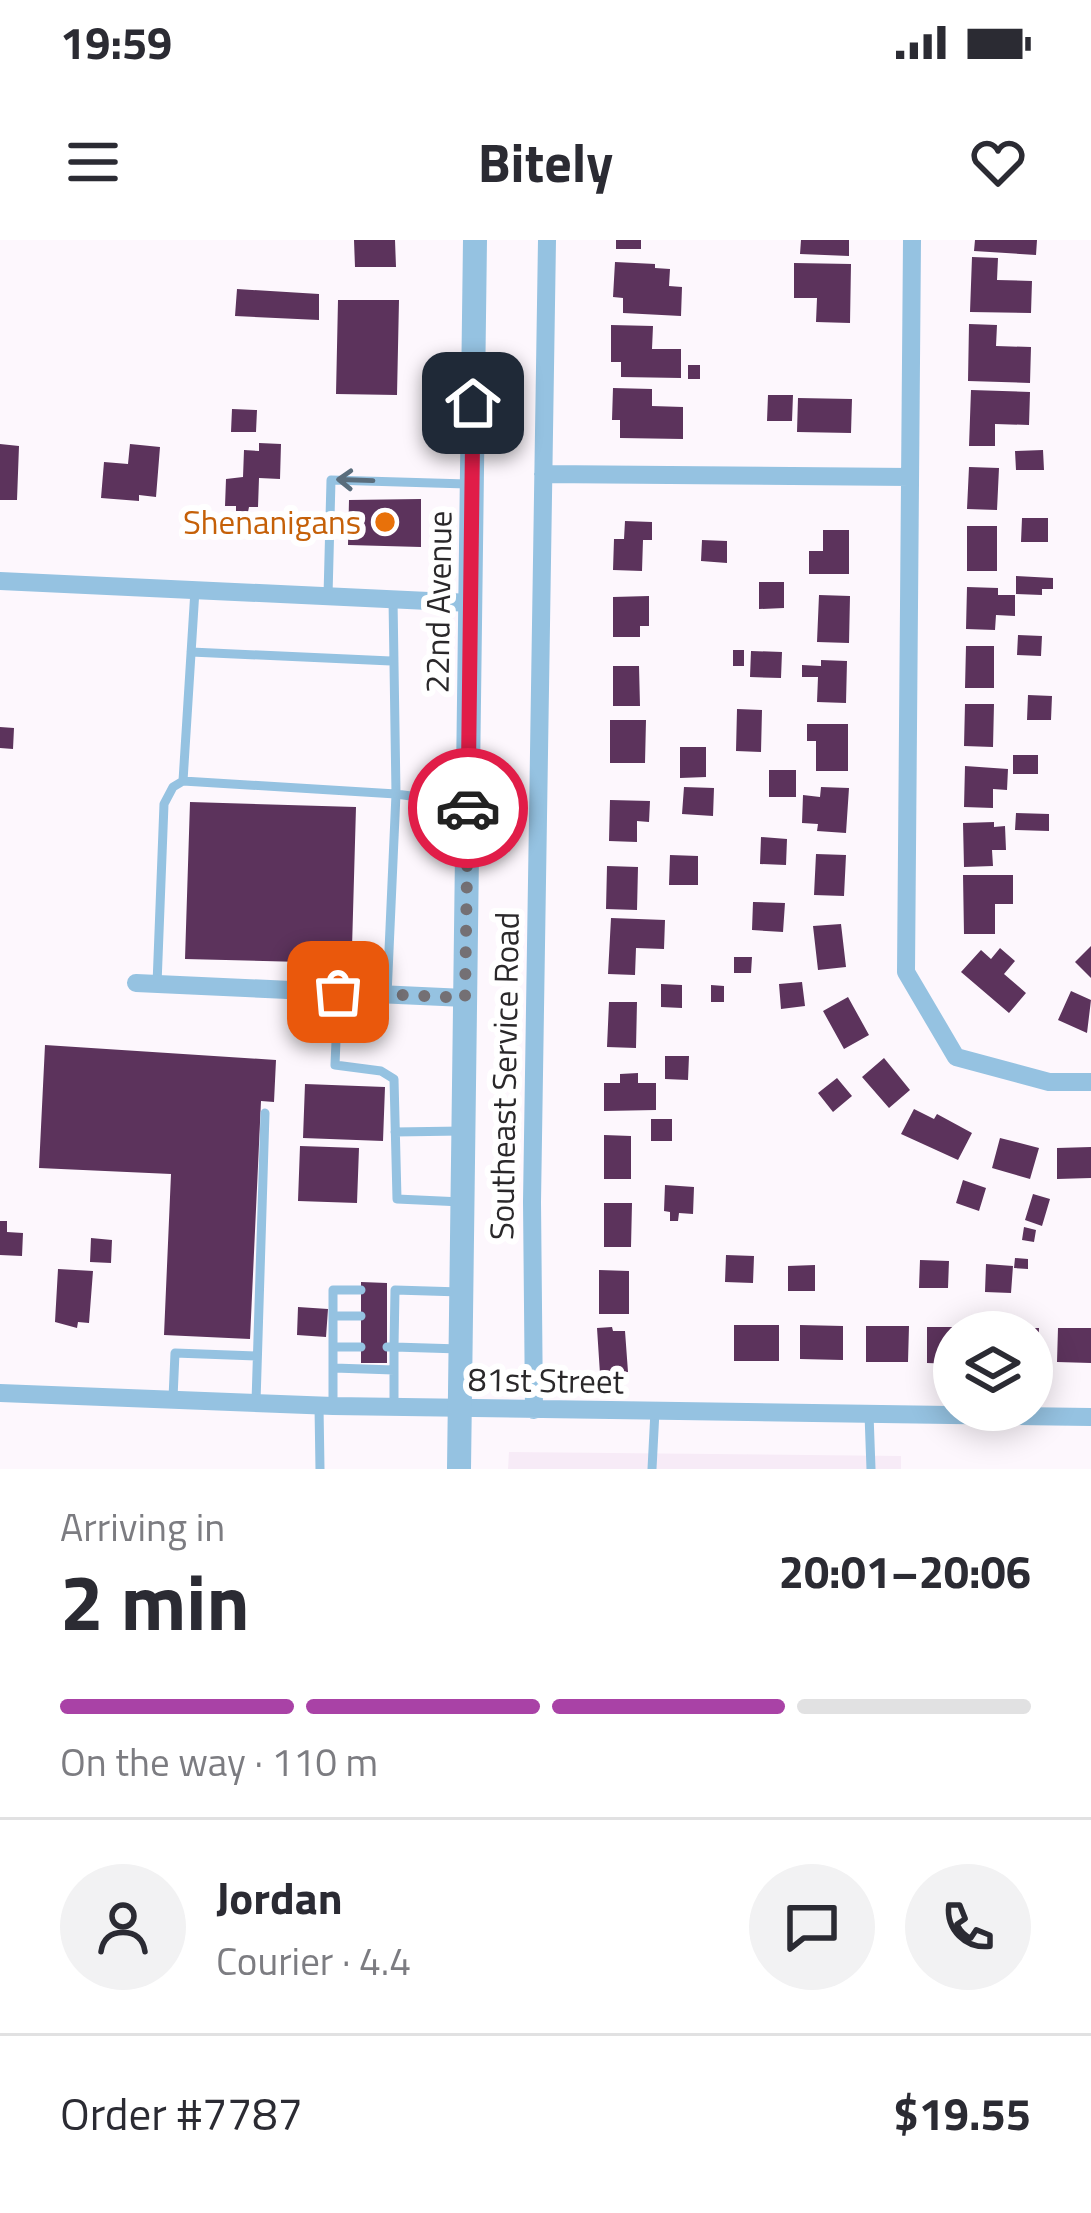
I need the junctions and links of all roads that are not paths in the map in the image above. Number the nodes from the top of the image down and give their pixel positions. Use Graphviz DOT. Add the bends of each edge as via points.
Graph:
graph roads {
  1 [pos="476,240"];
  2 [pos="547,240"];
  3 [pos="912,240"];
  4 [pos="543,474"];
  5 [pos="910,477"];
  6 [pos="472,484"];
  7 [pos="0,581"];
  8 [pos="195,590"];
  9 [pos="328,596"];
  10 [pos="393,599"];
  11 [pos="471,603"];
  12 [pos="191,652"];
  13 [pos="392,661"];
  14 [pos="183,781"];
  15 [pos="396,794"];
  16 [pos="468,803"];
  17 [pos="136,983"];
  18 [pos="157,984"];
  19 [pos="338,992"];
  20 [pos="387,995"];
  21 [pos="465,998"];
  22 [pos="1091,1082"];
  23 [pos="265,1113"];
  24 [pos="463,1131"];
  25 [pos="395,1132"];
  26 [pos="462,1202"];
  27 [pos="361,1290"];
  28 [pos="461,1292"];
  29 [pos="334,1316"];
  30 [pos="361,1316"];
  31 [pos="334,1347"];
  32 [pos="361,1347"];
  33 [pos="391,1347"];
  34 [pos="460,1349"];
  35 [pos="257,1356"];
  36 [pos="334,1368"];
  37 [pos="394,1370"];
  38 [pos="0,1393"];
  39 [pos="173,1399"];
  40 [pos="256,1402"];
  41 [pos="326,1406"];
  42 [pos="394,1407"];
  43 [pos="459,1409"];
  44 [pos="534,1410"];
  45 [pos="655,1411"];
  46 [pos="869,1414"];
  47 [pos="1091,1417"];
  48 [pos="320,1469"];
  49 [pos="459,1469"];
  50 [pos="652,1469"];
  51 [pos="871,1469"];
  1 -- 6 [label="street, 22nd Avenue"];
  2 -- 4 [label="street, Southeast Service Road"];
  3 -- 5 [label="street"];
  4 -- 5 [label="street"];
  4 -- 44 [label="street, Southeast Service Road"];
  5 -- 22 [label="street" via="906,972 956,1058 1049,1082"];
  6 -- 9 [label="lane, one-way" via="331,480"];
  6 -- 11 [label="street, 22nd Avenue"];
  7 -- 8 [label="street"];
  8 -- 9 [label="street"];
  8 -- 12 [label="lane"];
  9 -- 10 [label="street"];
  10 -- 11 [label="street"];
  10 -- 13 [label="lane"];
  11 -- 16 [label="street, 22nd Avenue"];
  12 -- 13 [label="lane"];
  12 -- 14 [label="lane"];
  13 -- 15 [label="lane"];
  14 -- 15 [label="lane"];
  14 -- 18 [label="lane" via="164,804"];
  15 -- 16 [label="lane"];
  15 -- 20 [label="lane"];
  16 -- 21 [label="street, 22nd Avenue"];
  17 -- 18 [label="street"];
  18 -- 19 [label="street"];
  19 -- 20 [label="street"];
  19 -- 25 [label="lane" via="334,1065 394,1079"];
  20 -- 21 [label="street"];
  21 -- 24 [label="street, 22nd Avenue"];
  23 -- 35 [label="lane"];
  24 -- 25 [label="lane"];
  24 -- 26 [label="street, 22nd Avenue"];
  25 -- 26 [label="lane" via="397,1199"];
  26 -- 28 [label="street, 22nd Avenue"];
  27 -- 29 [label="lane" via="333,1290"];
  28 -- 33 [label="lane" via="391,1290"];
  28 -- 34 [label="street, 22nd Avenue"];
  29 -- 30 [label="lane"];
  29 -- 31 [label="lane"];
  31 -- 32 [label="lane"];
  31 -- 36 [label="lane"];
  33 -- 34 [label="lane"];
  33 -- 37 [label="lane"];
  34 -- 43 [label="street, 22nd Avenue"];
  35 -- 39 [label="lane" via="176,1353"];
  35 -- 40 [label="lane"];
  36 -- 37 [label="lane"];
  36 -- 41 [label="lane"];
  37 -- 42 [label="lane"];
  38 -- 39 [label="street, 81st Street"];
  39 -- 40 [label="street, 81st Street"];
  40 -- 41 [label="street, 81st Street"];
  41 -- 42 [label="street, 81st Street"];
  41 -- 48 [label="lane"];
  42 -- 43 [label="street, 81st Street"];
  43 -- 44 [label="street, 81st Street"];
  43 -- 49 [label="street, 22nd Avenue"];
  44 -- 45 [label="street, 81st Street"];
  45 -- 46 [label="street, 81st Street"];
  45 -- 50 [label="lane"];
  46 -- 47 [label="street, 81st Street"];
  46 -- 51 [label="lane"];
}
